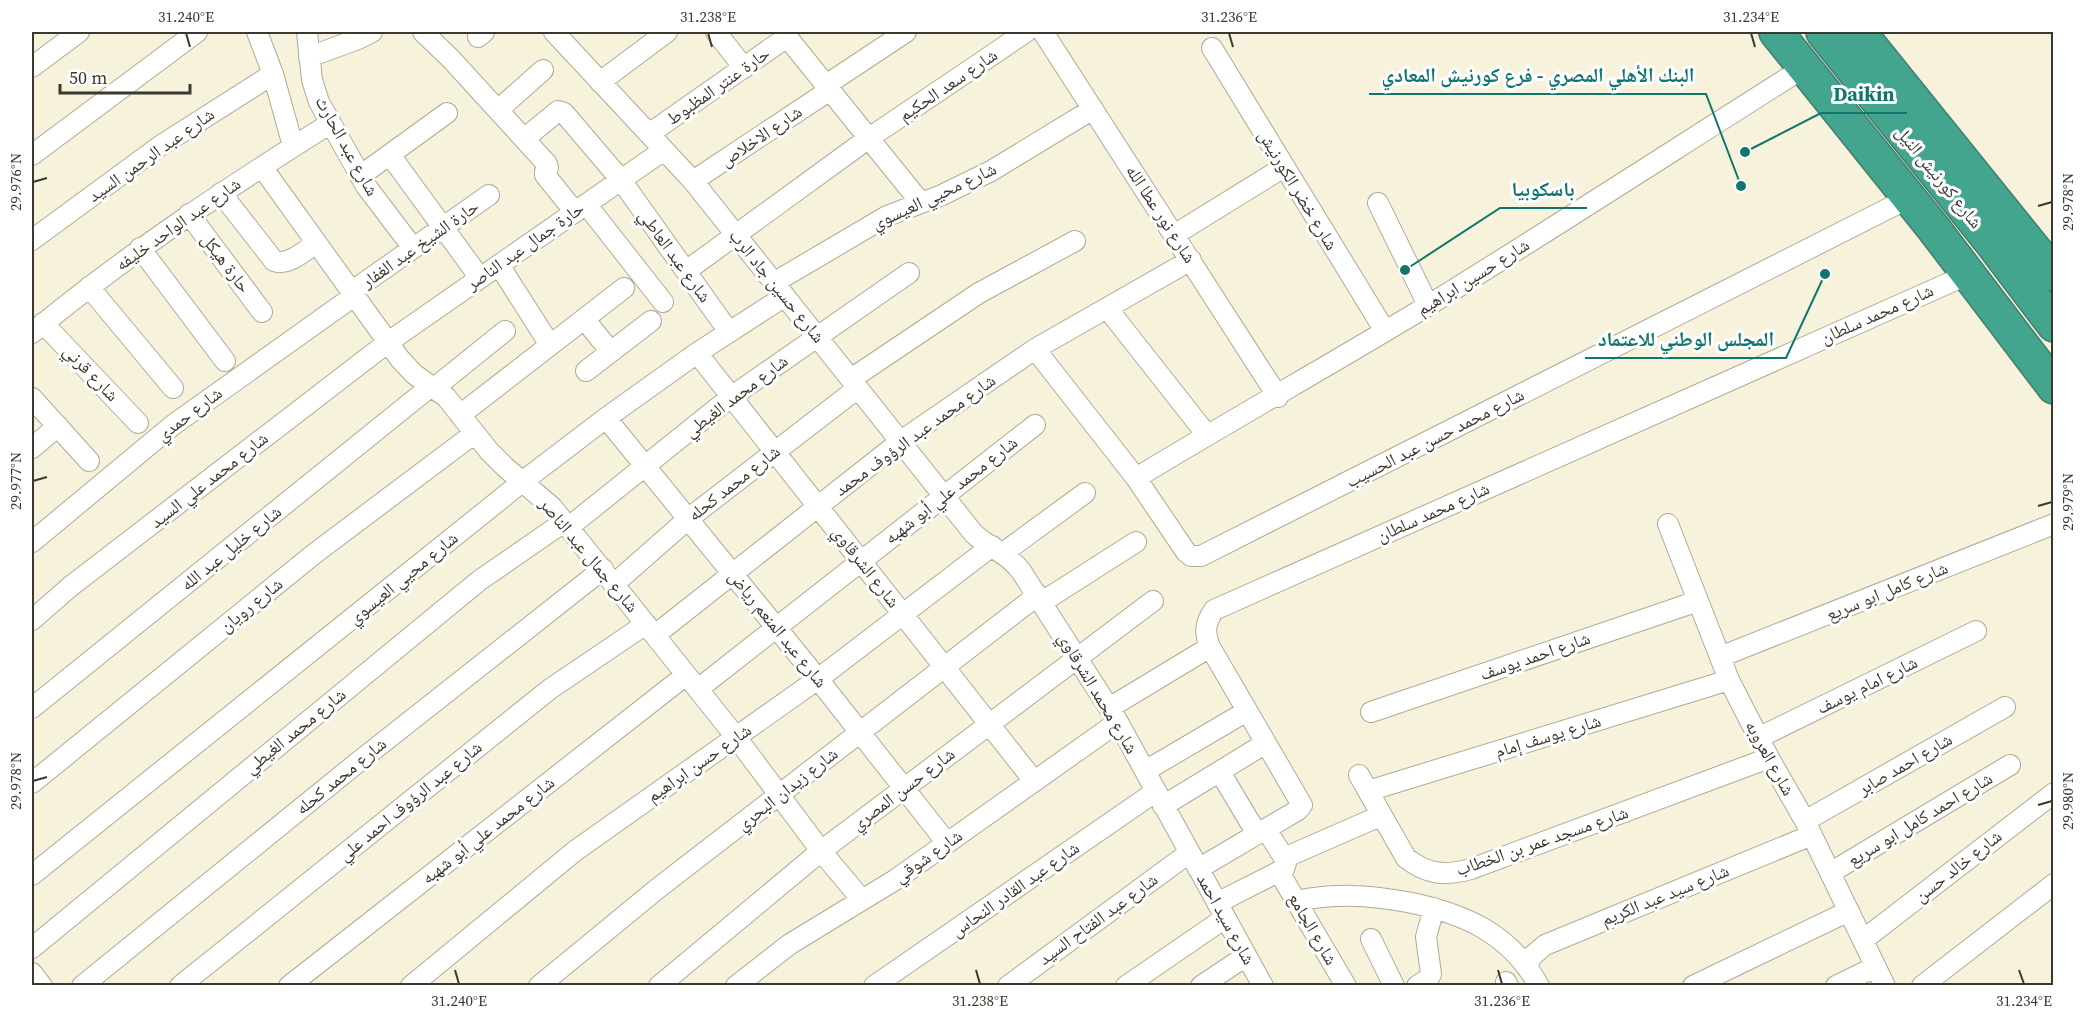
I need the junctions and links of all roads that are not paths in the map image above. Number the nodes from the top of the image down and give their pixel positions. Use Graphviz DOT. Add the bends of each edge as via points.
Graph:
graph roads {
  1 [pos="79,32"];
  2 [pos="197,32"];
  3 [pos="257,32"];
  4 [pos="307,32"];
  5 [pos="372,32"];
  6 [pos="423,32"];
  7 [pos="555,32"];
  8 [pos="667,32"];
  9 [pos="716,32"];
  10 [pos="906,32"];
  11 [pos="1026,32"];
  12 [pos="1043,32"];
  13 [pos="1776,32"];
  14 [pos="1823,32"];
  15 [pos="1859,32"];
  16 [pos="785,34"];
  17 [pos="1212,48"];
  18 [pos="309,57"];
  19 [pos="32,67"];
  20 [pos="1805,67"];
  21 [pos="744,68"];
  22 [pos="543,70"];
  23 [pos="273,74"];
  24 [pos="600,82"];
  25 [pos="828,88"];
  26 [pos="1093,109"];
  27 [pos="498,110"];
  28 [pos="447,112"];
  29 [pos="331,123"];
  30 [pos="649,134"];
  31 [pos="869,138"];
  32 [pos="524,139"];
  33 [pos="293,146"];
  34 [pos="664,150"];
  35 [pos="32,155"];
  36 [pos="390,155"];
  37 [pos="262,167"];
  38 [pos="1284,167"];
  39 [pos="360,176"];
  40 [pos="621,180"];
  41 [pos="693,182"];
  42 [pos="222,193"];
  43 [pos="489,195"];
  44 [pos="1909,198"];
  45 [pos="1378,202"];
  46 [pos="921,203"];
  47 [pos="580,208"];
  48 [pos="189,214"];
  49 [pos="443,227"];
  50 [pos="1934,229"];
  51 [pos="736,235"];
  52 [pos="1174,235"];
  53 [pos="32,240"];
  54 [pos="1075,241"];
  55 [pos="316,243"];
  56 [pos="1992,243"];
  57 [pos="140,248"];
  58 [pos="413,249"];
  59 [pos="1191,260"];
  60 [pos="499,265"];
  61 [pos="686,271"];
  62 [pos="909,273"];
  63 [pos="1969,274"];
  64 [pos="2054,274"];
  65 [pos="480,278"];
  66 [pos="89,286"];
  67 [pos="624,288"];
  68 [pos="780,289"];
  69 [pos="353,294"];
  70 [pos="663,302"];
  71 [pos="1428,305"];
  72 [pos="1107,308"];
  73 [pos="262,312"];
  74 [pos="585,320"];
  75 [pos="651,321"];
  76 [pos="2054,325"];
  77 [pos="37,328"];
  78 [pos="505,331"];
  79 [pos="729,332"];
  80 [pos="1384,332"];
  81 [pos="818,336"];
  82 [pos="387,343"];
  83 [pos="550,345"];
  84 [pos="1035,349"];
  85 [pos="611,352"];
  86 [pos="697,353"];
  87 [pos="225,361"];
  88 [pos="586,371"];
  89 [pos="855,383"];
  90 [pos="2054,387"];
  91 [pos="173,388"];
  92 [pos="431,388"];
  93 [pos="731,397"];
  94 [pos="1278,397"];
  95 [pos="32,398"];
  96 [pos="460,415"];
  97 [pos="606,418"];
  98 [pos="138,423"];
  99 [pos="1035,425"];
  100 [pos="58,426"];
  101 [pos="475,433"];
  102 [pos="1207,435"];
  103 [pos="901,441"];
  104 [pos="32,448"];
  105 [pos="775,452"];
  106 [pos="89,461"];
  107 [pos="645,466"];
  108 [pos="1136,478"];
  109 [pos="522,482"];
  110 [pos="1085,493"];
  111 [pos="945,496"];
  112 [pos="818,507"];
  113 [pos="688,519"];
  114 [pos="567,524"];
  115 [pos="1668,524"];
  116 [pos="2054,524"];
  117 [pos="32,542"];
  118 [pos="1136,542"];
  119 [pos="998,549"];
  120 [pos="861,561"];
  121 [pos="733,574"];
  122 [pos="608,577"];
  123 [pos="1040,599"];
  124 [pos="1153,601"];
  125 [pos="1698,601"];
  126 [pos="903,614"];
  127 [pos="32,620"];
  128 [pos="777,627"];
  129 [pos="650,629"];
  130 [pos="1976,631"];
  131 [pos="1210,647"];
  132 [pos="1720,657"];
  133 [pos="1077,658"];
  134 [pos="945,667"];
  135 [pos="818,679"];
  136 [pos="1729,680"];
  137 [pos="692,682"];
  138 [pos="2005,706"];
  139 [pos="32,708"];
  140 [pos="1247,711"];
  141 [pos="1371,712"];
  142 [pos="1113,715"];
  143 [pos="989,724"];
  144 [pos="860,732"];
  145 [pos="736,737"];
  146 [pos="1758,738"];
  147 [pos="1266,743"];
  148 [pos="1768,758"];
  149 [pos="2010,765"];
  150 [pos="1144,771"];
  151 [pos="1220,772"];
  152 [pos="1034,781"];
  153 [pos="32,783"];
  154 [pos="1363,783"];
  155 [pos="904,788"];
  156 [pos="2054,793"];
  157 [pos="779,795"];
  158 [pos="1159,799"];
  159 [pos="1380,816"];
  160 [pos="1809,828"];
  161 [pos="1262,832"];
  162 [pos="947,843"];
  163 [pos="821,851"];
  164 [pos="1193,861"];
  165 [pos="1282,865"];
  166 [pos="1436,873"];
  167 [pos="1830,873"];
  168 [pos="32,875"];
  169 [pos="2054,884"];
  170 [pos="862,900"];
  171 [pos="1296,901"];
  172 [pos="1437,909"];
  173 [pos="1221,911"];
  174 [pos="1849,911"];
  175 [pos="1371,939"];
  176 [pos="1863,940"];
  177 [pos="32,948"];
  178 [pos="1246,956"];
  179 [pos="1528,966"];
  180 [pos="1875,967"];
  181 [pos="32,973"];
  182 [pos="1428,982"];
  183 [pos="1537,985"];
  184 [pos="42,986"];
  185 [pos="82,986"];
  186 [pos="180,986"];
  187 [pos="289,986"];
  188 [pos="411,986"];
  189 [pos="539,986"];
  190 [pos="659,986"];
  191 [pos="736,986"];
  192 [pos="874,986"];
  193 [pos="1008,986"];
  194 [pos="1126,986"];
  195 [pos="1201,986"];
  196 [pos="1263,986"];
  197 [pos="1346,986"];
  198 [pos="1394,986"];
  199 [pos="1693,986"];
  200 [pos="1836,986"];
  201 [pos="1885,986"];
  202 [pos="1922,986"];
  1 -- 19 [label="street"];
  2 -- 35 [label="street"];
  3 -- 23 [label="street"];
  4 -- 18 [label="street, شارع عبد الحارث"];
  5 -- 18 [label="street"];
  6 -- 27 [label="street"];
  7 -- 24 [label="street, شارع حسين جاد الرب"];
  8 -- 24 [label="street"];
  9 -- 21 [label="street"];
  10 -- 25 [label="street, شارع الاخلاص"];
  11 -- 31 [label="street, شارع سعد الحكيم"];
  12 -- 26 [label="street, شارع نور عطا الله"];
  13 -- 20 [label="highway"];
  14 -- 56 [label="highway, شارع كورنيش النيل"];
  15 -- 64 [label="highway, شارع كورنيش النيل"];
  16 -- 21 [label="street, حارة عنتر المظبوط"];
  16 -- 25 [label="street"];
  17 -- 38 [label="street, شارع خضر الكورنيش"];
  18 -- 29 [label="street, شارع عبد الحارث" via="312,80"];
  20 -- 44 [label="highway"];
  20 -- 71 [label="street, شارع حسين ابراهيم"];
  21 -- 30 [label="street, حارة عنتر المظبوط"];
  22 -- 27 [label="street"];
  23 -- 33 [label="street"];
  23 -- 53 [label="street, شارع عبد الرحمن السيد" via="160,146"];
  24 -- 30 [label="street, شارع حسين جاد الرب"];
  25 -- 31 [label="street"];
  25 -- 41 [label="street, شارع الاخلاص"];
  26 -- 46 [label="street, شارع محيي العيسوي" via="991,171"];
  26 -- 52 [label="street, شارع نور عطا الله"];
  27 -- 32 [label="street"];
  28 -- 36 [label="street"];
  29 -- 33 [label="street, شارع عبد الواحد خليفه"];
  29 -- 39 [label="street, شارع عبد الحارث"];
  30 -- 34 [label="street, شارع حسين جاد الرب"];
  31 -- 46 [label="street"];
  31 -- 51 [label="street, شارع سعد الحكيم"];
  32 -- 40 [label="street, شارع عبد العاطي" via="563,111"];
  32 -- 47 [label="street" via="547,164 545,175"];
  33 -- 37 [label="street, شارع عبد الواحد خليفه"];
  34 -- 40 [label="street, حارة جمال عبد الناصر"];
  34 -- 41 [label="street, شارع حسين جاد الرب"];
  36 -- 39 [label="street"];
  36 -- 49 [label="street"];
  37 -- 42 [label="street, شارع عبد الواحد خليفه"];
  37 -- 55 [label="street, شارع جمال عبد الناصر"];
  38 -- 52 [label="street"];
  38 -- 80 [label="street, شارع خضر الكورنيش"];
  39 -- 58 [label="street, شارع عبد الحارث"];
  40 -- 47 [label="street, حارة جمال عبد الناصر"];
  40 -- 61 [label="street, شارع عبد العاطي"];
  41 -- 51 [label="street, شارع حسين جاد الرب"];
  42 -- 48 [label="street, شارع عبد الواحد خليفه"];
  42 -- 55 [label="street" via="274,261 288,261"];
  43 -- 49 [label="street, حارة الشيخ عبد الغفار"];
  44 -- 50 [label="highway"];
  44 -- 108 [label="street, شارع محمد حسن عبد الحسيب" via="1201,556 1186,552"];
  45 -- 71 [label="street"];
  46 -- 68 [label="street, شارع محيي العيسوي" via="887,216"];
  47 -- 60 [label="street, حارة جمال عبد الناصر"];
  47 -- 70 [label="street"];
  48 -- 57 [label="street, شارع عبد الواحد خليفه"];
  48 -- 73 [label="street, حارة هيكل"];
  49 -- 58 [label="street, حارة الشيخ عبد الغفار"];
  49 -- 65 [label="street"];
  50 -- 56 [label="highway"];
  50 -- 63 [label="highway"];
  51 -- 61 [label="street, شارع سعد الحكيم"];
  51 -- 68 [label="street, شارع حسين جاد الرب"];
  52 -- 59 [label="street, شارع نور عطا الله"];
  54 -- 89 [label="street, شارع محمد كحله" via="979,293"];
  55 -- 69 [label="street, شارع جمال عبد الناصر"];
  56 -- 76 [label="highway, شارع كورنيش النيل"];
  57 -- 66 [label="street, شارع عبد الواحد خليفه"];
  57 -- 87 [label="street"];
  58 -- 69 [label="street, حارة الشيخ عبد الغفار"];
  59 -- 72 [label="street, شارع محمد عبد الرؤوف محمد"];
  59 -- 94 [label="street, شارع نور عطا الله"];
  60 -- 65 [label="street, حارة جمال عبد الناصر"];
  60 -- 83 [label="street"];
  61 -- 79 [label="street, شارع عبد العاطي"];
  62 -- 81 [label="street, شارع محمد الغيطي"];
  63 -- 90 [label="highway"];
  63 -- 131 [label="street, شارع محمد سلطان" via="1225,604 1206,621"];
  65 -- 82 [label="street, حارة جمال عبد الناصر"];
  66 -- 77 [label="street, شارع عبد الواحد خليفه"];
  66 -- 91 [label="street"];
  67 -- 74 [label="street"];
  68 -- 79 [label="street, شارع محيي العيسوي"];
  68 -- 81 [label="street, شارع حسين جاد الرب"];
  69 -- 82 [label="street, شارع جمال عبد الناصر"];
  69 -- 117 [label="street, شارع حمدي" via="173,424"];
  71 -- 80 [label="street, شارع حسين ابراهيم"];
  72 -- 84 [label="street, شارع محمد عبد الرؤوف محمد"];
  72 -- 102 [label="street"];
  74 -- 83 [label="street"];
  74 -- 85 [label="street"];
  75 -- 85 [label="street"];
  77 -- 98 [label="street, شارع قرني"];
  78 -- 92 [label="street, شارع خليل عبد الله"];
  79 -- 86 [label="street, شارع محيي العيسوي"];
  80 -- 94 [label="street, شارع حسين ابراهيم"];
  81 -- 89 [label="street, شارع حسين جاد الرب"];
  81 -- 93 [label="street, شارع محمد الغيطي"];
  82 -- 92 [label="street, شارع جمال عبد الناصر"];
  82 -- 127 [label="street, شارع محمد علي السيد"];
  83 -- 96 [label="street"];
  84 -- 103 [label="street, شارع محمد عبد الرؤوف محمد"];
  84 -- 108 [label="street, شارع محمد حسن عبد الحسيب"];
  85 -- 88 [label="street"];
  86 -- 93 [label="street, شارع الشرقاوي"];
  86 -- 97 [label="street, شارع محيي العيسوي"];
  89 -- 103 [label="street, شارع حسين جاد الرب"];
  89 -- 105 [label="street, شارع محمد كحله"];
  92 -- 96 [label="street, شارع جمال عبد الناصر"];
  92 -- 139 [label="street, شارع خليل عبد الله"];
  93 -- 105 [label="street, شارع الشرقاوي"];
  93 -- 107 [label="street, شارع محمد الغيطي"];
  94 -- 102 [label="street, شارع حسين ابراهيم"];
  95 -- 100 [label="street"];
  96 -- 101 [label="street, شارع جمال عبد الناصر"];
  97 -- 107 [label="street, شارع عبد المنعم رياض"];
  97 -- 109 [label="street, شارع محيي العيسوي"];
  99 -- 111 [label="street, شارع محمد علي أبو شهبه"];
  100 -- 104 [label="street"];
  100 -- 106 [label="street"];
  101 -- 109 [label="street, شارع جمال عبد الناصر"];
  101 -- 153 [label="street, شارع رويان" via="314,554"];
  102 -- 108 [label="street, شارع حسين ابراهيم"];
  103 -- 111 [label="street, شارع حسين جاد الرب"];
  103 -- 112 [label="street, شارع محمد عبد الرؤوف محمد"];
  105 -- 112 [label="street, شارع الشرقاوي"];
  105 -- 113 [label="street, شارع محمد كحله"];
  107 -- 113 [label="street, شارع عبد المنعم رياض"];
  107 -- 114 [label="street, شارع محمد الغيطي"];
  109 -- 114 [label="street, شارع جمال عبد الناصر"];
  109 -- 168 [label="street, شارع محيي العيسوي"];
  110 -- 119 [label="street, شارع حسن ابراهيم"];
  111 -- 119 [label="street, شارع حسين جاد الرب" via="974,534"];
  111 -- 120 [label="street, شارع محمد علي أبو شهبه"];
  112 -- 120 [label="street, شارع الشرقاوي"];
  112 -- 121 [label="street, شارع محمد عبد الرؤوف محمد"];
  113 -- 121 [label="street, شارع عبد المنعم رياض"];
  113 -- 122 [label="street, شارع محمد كحله"];
  114 -- 122 [label="street, شارع جمال عبد الناصر"];
  114 -- 177 [label="street, شارع محمد الغيطي" via="480,580"];
  115 -- 125 [label="street, شارع العروبه"];
  116 -- 132 [label="street, شارع كامل ابو سريع"];
  118 -- 123 [label="street, شارع زيدان البحري"];
  119 -- 123 [label="street, شارع محمد الشرقاوي" via="1021,571"];
  119 -- 126 [label="street, شارع حسن ابراهيم"];
  120 -- 126 [label="street, شارع الشرقاوي"];
  120 -- 128 [label="street, شارع محمد علي أبو شهبه"];
  121 -- 128 [label="street, شارع عبد المنعم رياض"];
  121 -- 129 [label="street, شارع محمد عبد الرؤوف محمد"];
  122 -- 129 [label="street, شارع جمال عبد الناصر"];
  122 -- 185 [label="street, شارع محمد كحله" via="357,763"];
  123 -- 133 [label="street, شارع محمد الشرقاوي"];
  123 -- 134 [label="street, شارع زيدان البحري"];
  124 -- 133 [label="street, شارع حسن المصري"];
  125 -- 132 [label="street, شارع العروبه"];
  125 -- 141 [label="street, شارع احمد يوسف"];
  126 -- 134 [label="street, شارع الشرقاوي"];
  126 -- 135 [label="street, شارع حسن ابراهيم"];
  128 -- 135 [label="street, شارع عبد المنعم رياض"];
  128 -- 137 [label="street, شارع محمد علي أبو شهبه"];
  129 -- 137 [label="street, شارع جمال عبد الناصر"];
  129 -- 186 [label="street, شارع عبد الرؤوف احمد علي" via="550,689"];
  130 -- 146 [label="street, شارع امام يوسف"];
  131 -- 140 [label="street, شارع محمد سلطان"];
  131 -- 142 [label="street, شارع شوقي"];
  132 -- 136 [label="street, شارع العروبه"];
  133 -- 142 [label="street, شارع محمد الشرقاوي"];
  133 -- 143 [label="street, شارع حسن المصري"];
  134 -- 143 [label="street, شارع الشرقاوي"];
  134 -- 144 [label="street, شارع زيدان البحري"];
  135 -- 144 [label="street, شارع عبد المنعم رياض"];
  135 -- 145 [label="street, شارع حسن ابراهيم"];
  136 -- 146 [label="street, شارع العروبه"];
  136 -- 154 [label="street, شارع يوسف إمام"];
  137 -- 145 [label="street, شارع جمال عبد الناصر"];
  137 -- 187 [label="street, شارع محمد علي أبو شهبه"];
  138 -- 160 [label="street, شارع احمد صابر"];
  140 -- 147 [label="street, شارع محمد سلطان"];
  140 -- 150 [label="street"];
  142 -- 150 [label="street, شارع محمد الشرقاوي"];
  142 -- 152 [label="street, شارع شوقي"];
  143 -- 152 [label="street, شارع الشرقاوي"];
  143 -- 155 [label="street, شارع حسن المصري"];
  144 -- 155 [label="street, شارع عبد المنعم رياض"];
  144 -- 157 [label="street, شارع زيدان البحري"];
  145 -- 157 [label="street, شارع جمال عبد الناصر"];
  145 -- 188 [label="street, شارع حسن ابراهيم" via="575,851"];
  146 -- 148 [label="street, شارع العروبه"];
  147 -- 151 [label="street, شارع عبد القادر النحاس"];
  147 -- 161 [label="street, شارع محمد سلطان" via="1302,806"];
  148 -- 160 [label="street, شارع العروبه"];
  148 -- 166 [label="street, شارع مسجد عمر بن الخطاب" via="1471,869 1454,874"];
  149 -- 167 [label="street, شارع احمد كامل ابو سريع"];
  150 -- 158 [label="street, شارع محمد الشرقاوي"];
  151 -- 158 [label="street, شارع عبد القادر النحاس"];
  151 -- 161 [label="street"];
  152 -- 162 [label="street, شارع شوقي"];
  154 -- 159 [label="street, شارع مسجد عمر بن الخطاب"];
  155 -- 162 [label="street, شارع عبد المنعم رياض"];
  155 -- 163 [label="street, شارع حسن المصري"];
  156 -- 176 [label="street, شارع خالد حسن"];
  157 -- 163 [label="street, شارع جمال عبد الناصر"];
  157 -- 189 [label="street, شارع زيدان البحري"];
  158 -- 164 [label="street, شارع محمد الشرقاوي"];
  158 -- 192 [label="street, شارع عبد القادر النحاس"];
  159 -- 165 [label="street"];
  159 -- 166 [label="street, شارع مسجد عمر بن الخطاب" via="1406,858 1418,868"];
  160 -- 167 [label="street, شارع العروبه"];
  160 -- 179 [label="street, شارع سيد عبد الكريم" via="1545,945 1531,957"];
  161 -- 164 [label="street, شارع محمد سلطان"];
  161 -- 165 [label="street, شارع الجامع"];
  162 -- 170 [label="street, شارع شوقي"];
  163 -- 170 [label="street, شارع جمال عبد الناصر"];
  163 -- 190 [label="street, شارع حسن المصري"];
  164 -- 173 [label="street, شارع سيد احمد"];
  164 -- 193 [label="street, شارع عبد الفتاح السيد"];
  165 -- 171 [label="street, شارع الجامع"];
  165 -- 173 [label="street"];
  166 -- 172 [label="street"];
  167 -- 174 [label="street, شارع العروبه"];
  169 -- 202 [label="street"];
  170 -- 191 [label="street, شارع شوقي" via="790,945"];
  171 -- 172 [label="street" via="1346,894"];
  171 -- 197 [label="street, شارع الجامع"];
  172 -- 179 [label="street" via="1474,922 1503,941"];
  172 -- 182 [label="street" via="1426,937"];
  173 -- 178 [label="street, شارع سيد احمد"];
  173 -- 194 [label="street"];
  174 -- 176 [label="street, شارع العروبه"];
  174 -- 199 [label="street"];
  175 -- 198 [label="street"];
  176 -- 180 [label="street, شارع العروبه"];
  178 -- 195 [label="street"];
  178 -- 196 [label="street, شارع سيد احمد"];
  179 -- 183 [label="street"];
  180 -- 200 [label="street"];
  180 -- 201 [label="street, شارع العروبه"];
  181 -- 184 [label="street"];
}
